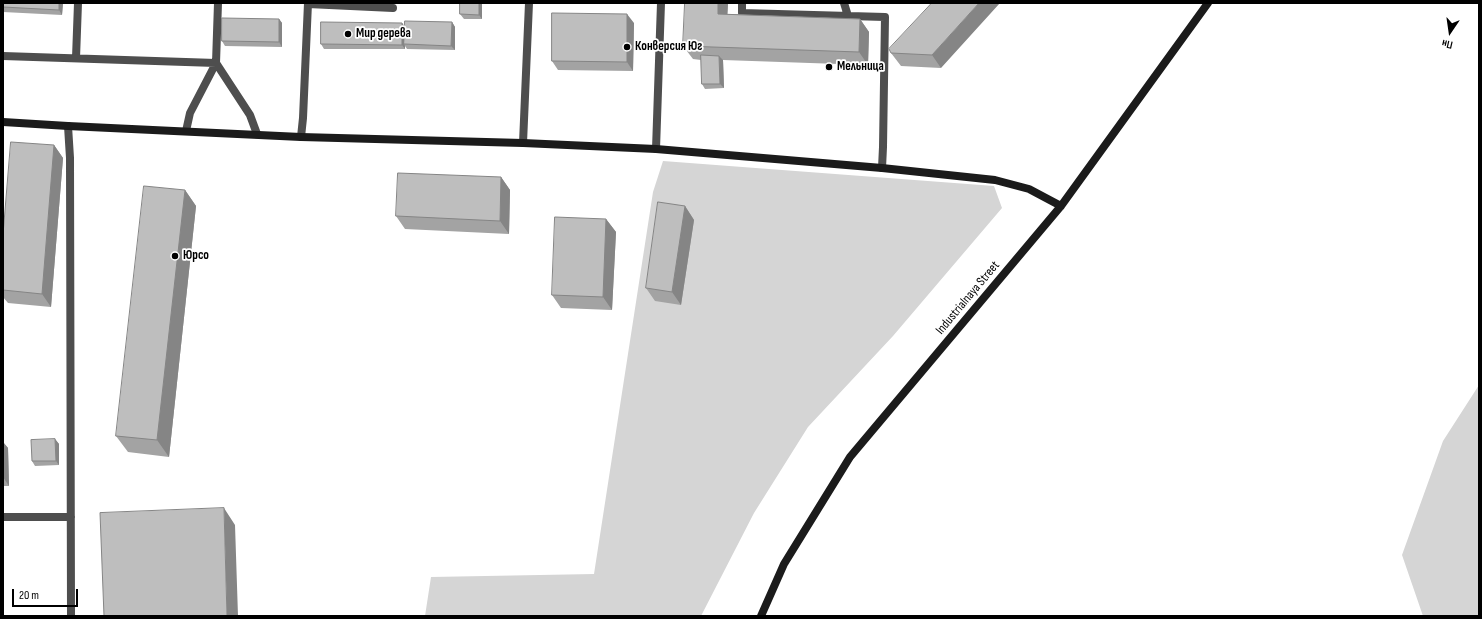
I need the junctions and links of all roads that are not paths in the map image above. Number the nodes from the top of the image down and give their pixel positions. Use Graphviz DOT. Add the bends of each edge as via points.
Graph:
graph roads {
  1 [pos="78,3"];
  2 [pos="218,3"];
  3 [pos="529,3"];
  4 [pos="661,3"];
  5 [pos="742,3"];
  6 [pos="844,3"];
  7 [pos="1208,3"];
  8 [pos="308,4"];
  9 [pos="393,8"];
  10 [pos="848,16"];
  11 [pos="895,49"];
  12 [pos="3,56"];
  13 [pos="76,58"];
  14 [pos="884,60"];
  15 [pos="216,63"];
  16 [pos="3,122"];
  17 [pos="68,126"];
  18 [pos="186,131"];
  19 [pos="257,134"];
  20 [pos="301,137"];
  21 [pos="523,143"];
  22 [pos="656,149"];
  23 [pos="882,168"];
  24 [pos="1061,206"];
  25 [pos="71,516"];
  26 [pos="3,517"];
  27 [pos="71,616"];
  28 [pos="761,616"];
  1 -- 13 [label="lane"];
  2 -- 15 [label="lane"];
  3 -- 21 [label="lane"];
  4 -- 22 [label="lane"];
  5 -- 10 [label="lane" via="742,13"];
  6 -- 10 [label="lane"];
  7 -- 24 [label="main road, Industrialnaya Street"];
  8 -- 9 [label="lane"];
  8 -- 20 [label="lane"];
  10 -- 14 [label="lane" via="885,17"];
  11 -- 14 [label="lane"];
  12 -- 13 [label="lane"];
  13 -- 15 [label="lane"];
  14 -- 23 [label="lane"];
  15 -- 18 [label="lane" via="190,112"];
  15 -- 19 [label="lane" via="250,115"];
  16 -- 17 [label="main road"];
  17 -- 18 [label="main road"];
  17 -- 25 [label="lane"];
  18 -- 19 [label="main road"];
  19 -- 20 [label="main road"];
  20 -- 21 [label="main road"];
  21 -- 22 [label="main road"];
  22 -- 23 [label="main road"];
  23 -- 24 [label="main road" via="995,180 1029,189"];
  24 -- 28 [label="main road, Industrialnaya Street" via="850,457 784,564"];
  25 -- 26 [label="lane"];
  25 -- 27 [label="lane"];
}
